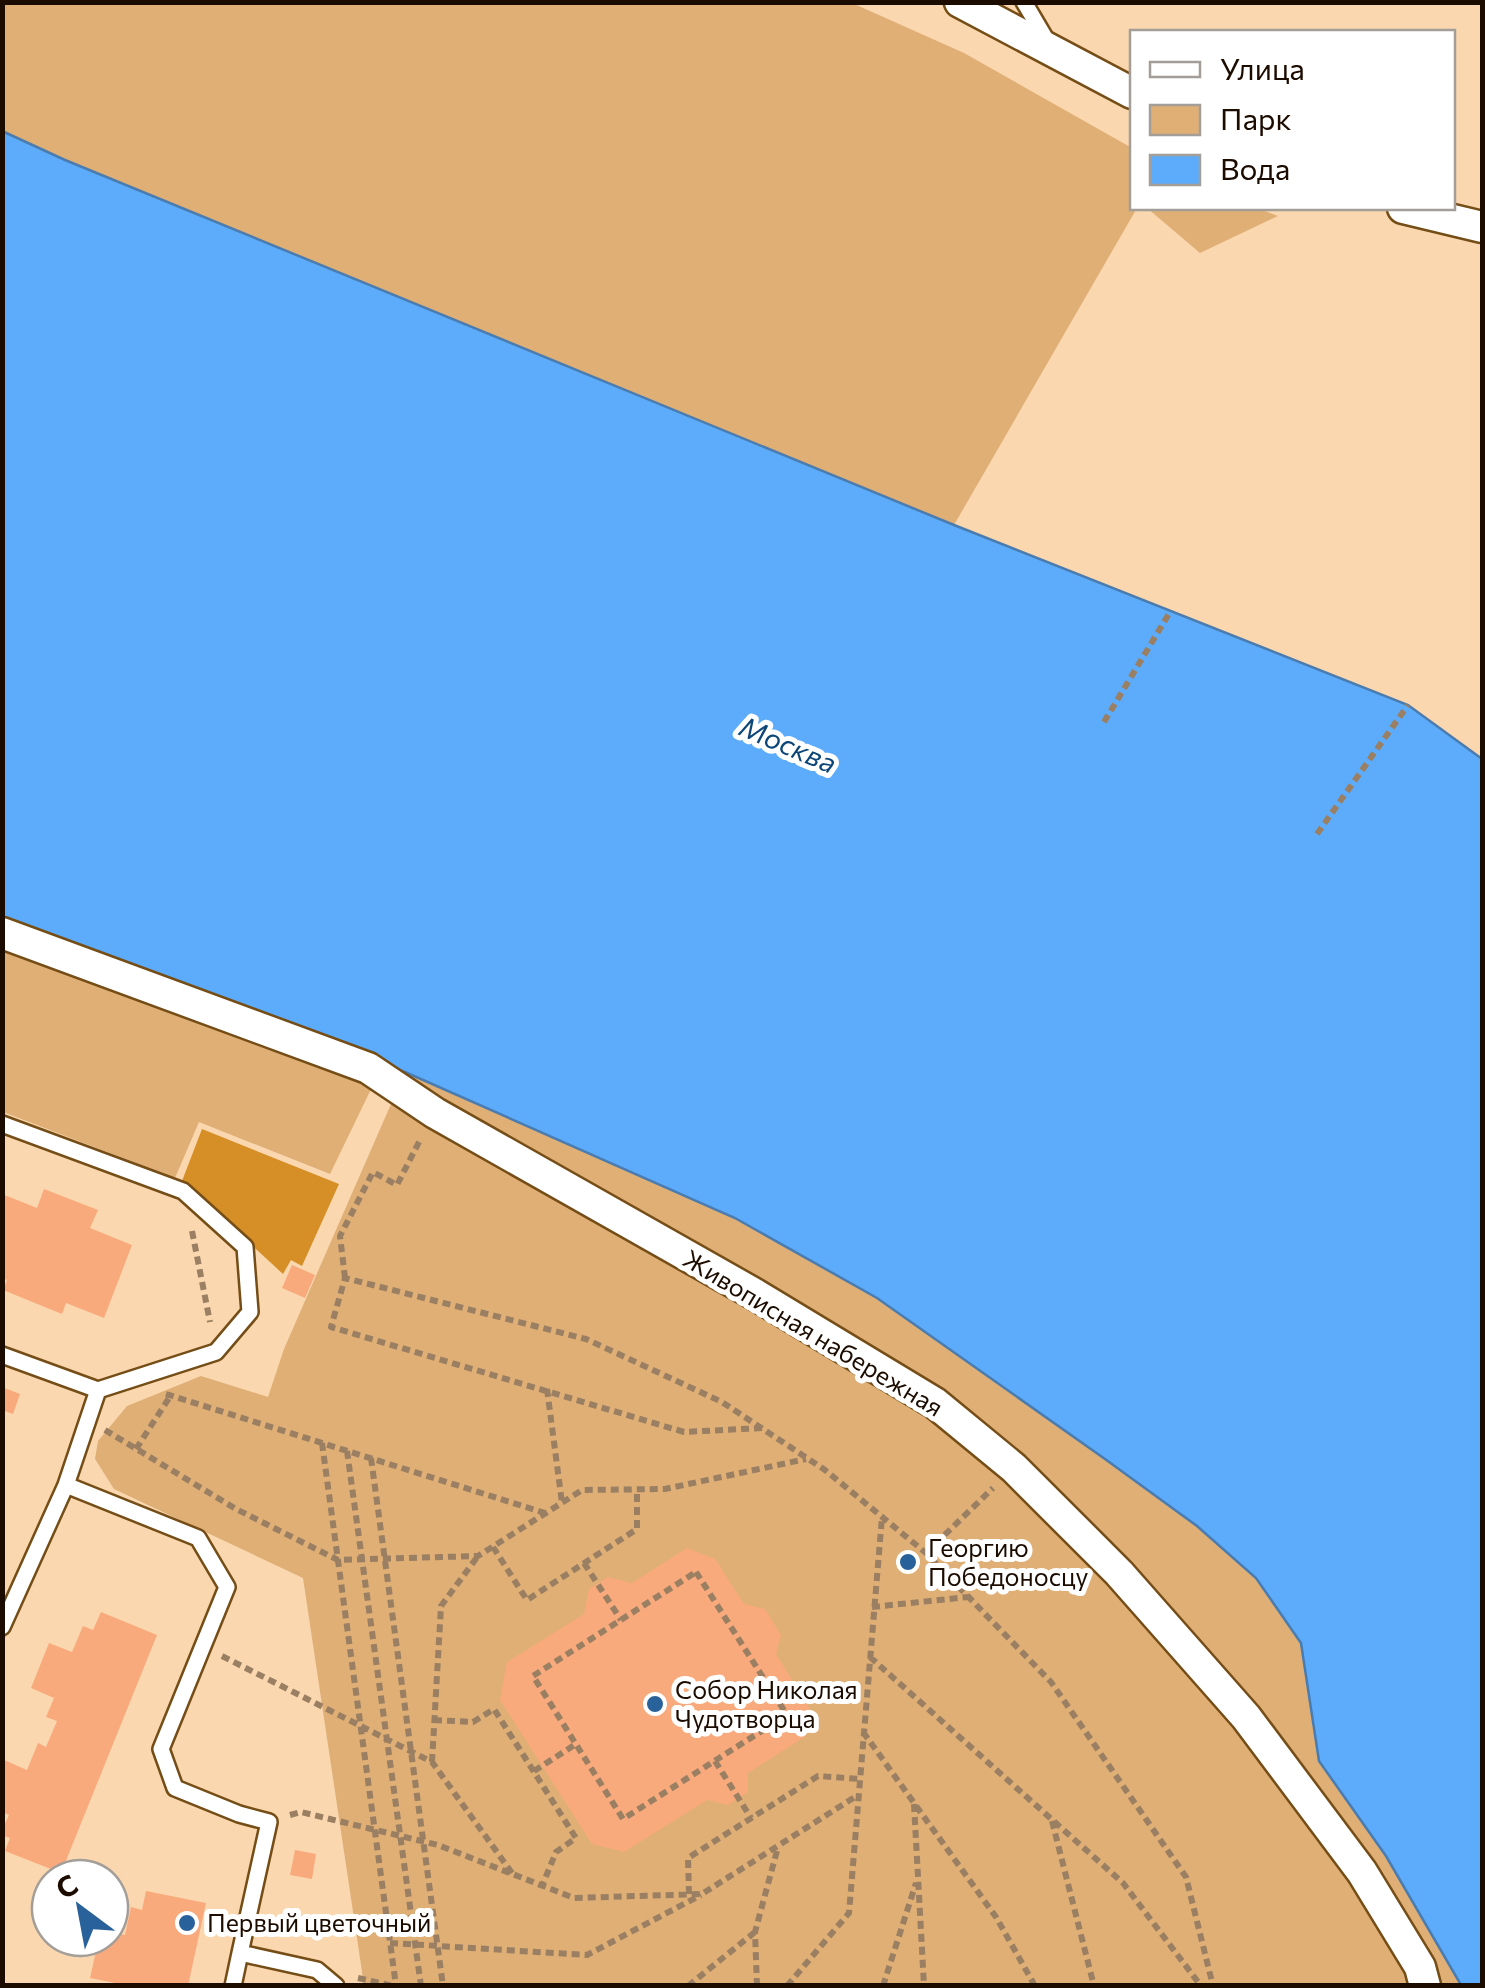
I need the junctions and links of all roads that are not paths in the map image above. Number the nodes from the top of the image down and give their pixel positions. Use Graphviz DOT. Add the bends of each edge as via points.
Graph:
graph roads {
  1 [pos="960,2"];
  2 [pos="1024,2"];
  3 [pos="1054,52"];
  4 [pos="1130,92"];
  5 [pos="1412,210"];
  6 [pos="1482,226"];
  7 [pos="2,934"];
  8 [pos="2,1124"];
  9 [pos="2,1355"];
  10 [pos="98,1390"];
  11 [pos="66,1485"];
  12 [pos="2,1628"];
  13 [pos="240,1953"];
  14 [pos="233,1986"];
  15 [pos="336,1986"];
  16 [pos="1425,1986"];
  1 -- 3 [label="street"];
  2 -- 3 [label="lane"];
  3 -- 4 [label="street"];
  5 -- 6 [label="street"];
  7 -- 16 [label="street, Живописная набережная" via="368,1068 434,1113 936,1403 1014,1468 1119,1573 1246,1717 1362,1872"];
  8 -- 10 [label="lane" via="184,1190 245,1247 250,1312 216,1352"];
  9 -- 10 [label="lane"];
  10 -- 11 [label="lane"];
  11 -- 12 [label="lane"];
  11 -- 13 [label="lane" via="198,1538 227,1587 161,1749 175,1788 269,1822"];
  13 -- 14 [label="lane"];
  13 -- 15 [label="lane" via="317,1970"];
}
